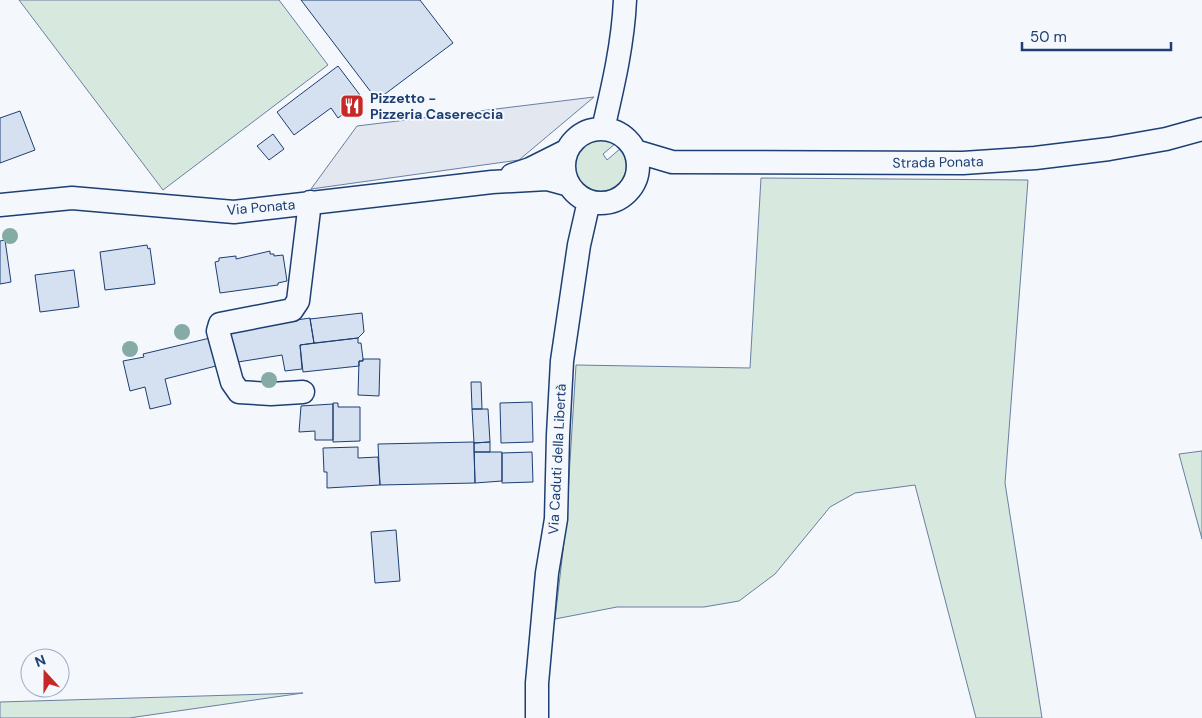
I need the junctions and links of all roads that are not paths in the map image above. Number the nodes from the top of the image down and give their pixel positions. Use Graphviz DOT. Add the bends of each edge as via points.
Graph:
graph roads {
  1 [pos="626,0"];
  2 [pos="603,129"];
  3 [pos="1202,129"];
  4 [pos="566,151"];
  5 [pos="634,151"];
  6 [pos="672,162"];
  7 [pos="635,180"];
  8 [pos="492,182"];
  9 [pos="569,185"];
  10 [pos="589,201"];
  11 [pos="310,202"];
  12 [pos="0,205"];
  13 [pos="303,392"];
  14 [pos="537,718"];
  1 -- 2 [label="street" via="619,60"];
  2 -- 4 [label="street" via="581,134"];
  2 -- 5 [label="street" via="622,135"];
  3 -- 6 [label="street, Strada Ponata" via="1109,149 962,163"];
  4 -- 8 [label="street, Via Ponata" via="530,169"];
  4 -- 9 [label="street" via="564,174"];
  5 -- 6 [label="street, Strada Ponata"];
  5 -- 7 [label="street" via="638,170"];
  6 -- 7 [label="street, Strada Ponata"];
  7 -- 10 [label="street" via="616,199 600,203"];
  8 -- 9 [label="street, Via Ponata" via="548,180"];
  8 -- 11 [label="street, Via Ponata"];
  9 -- 10 [label="street" via="577,195"];
  10 -- 14 [label="street, Via Caduti della Libertà" via="579,244 562,361 556,519 547,573"];
  11 -- 12 [label="street, Via Ponata" via="234,212 72,198"];
  11 -- 13 [label="street" via="298,301 292,310 220,324 218,331 232,382 239,392"];
}
